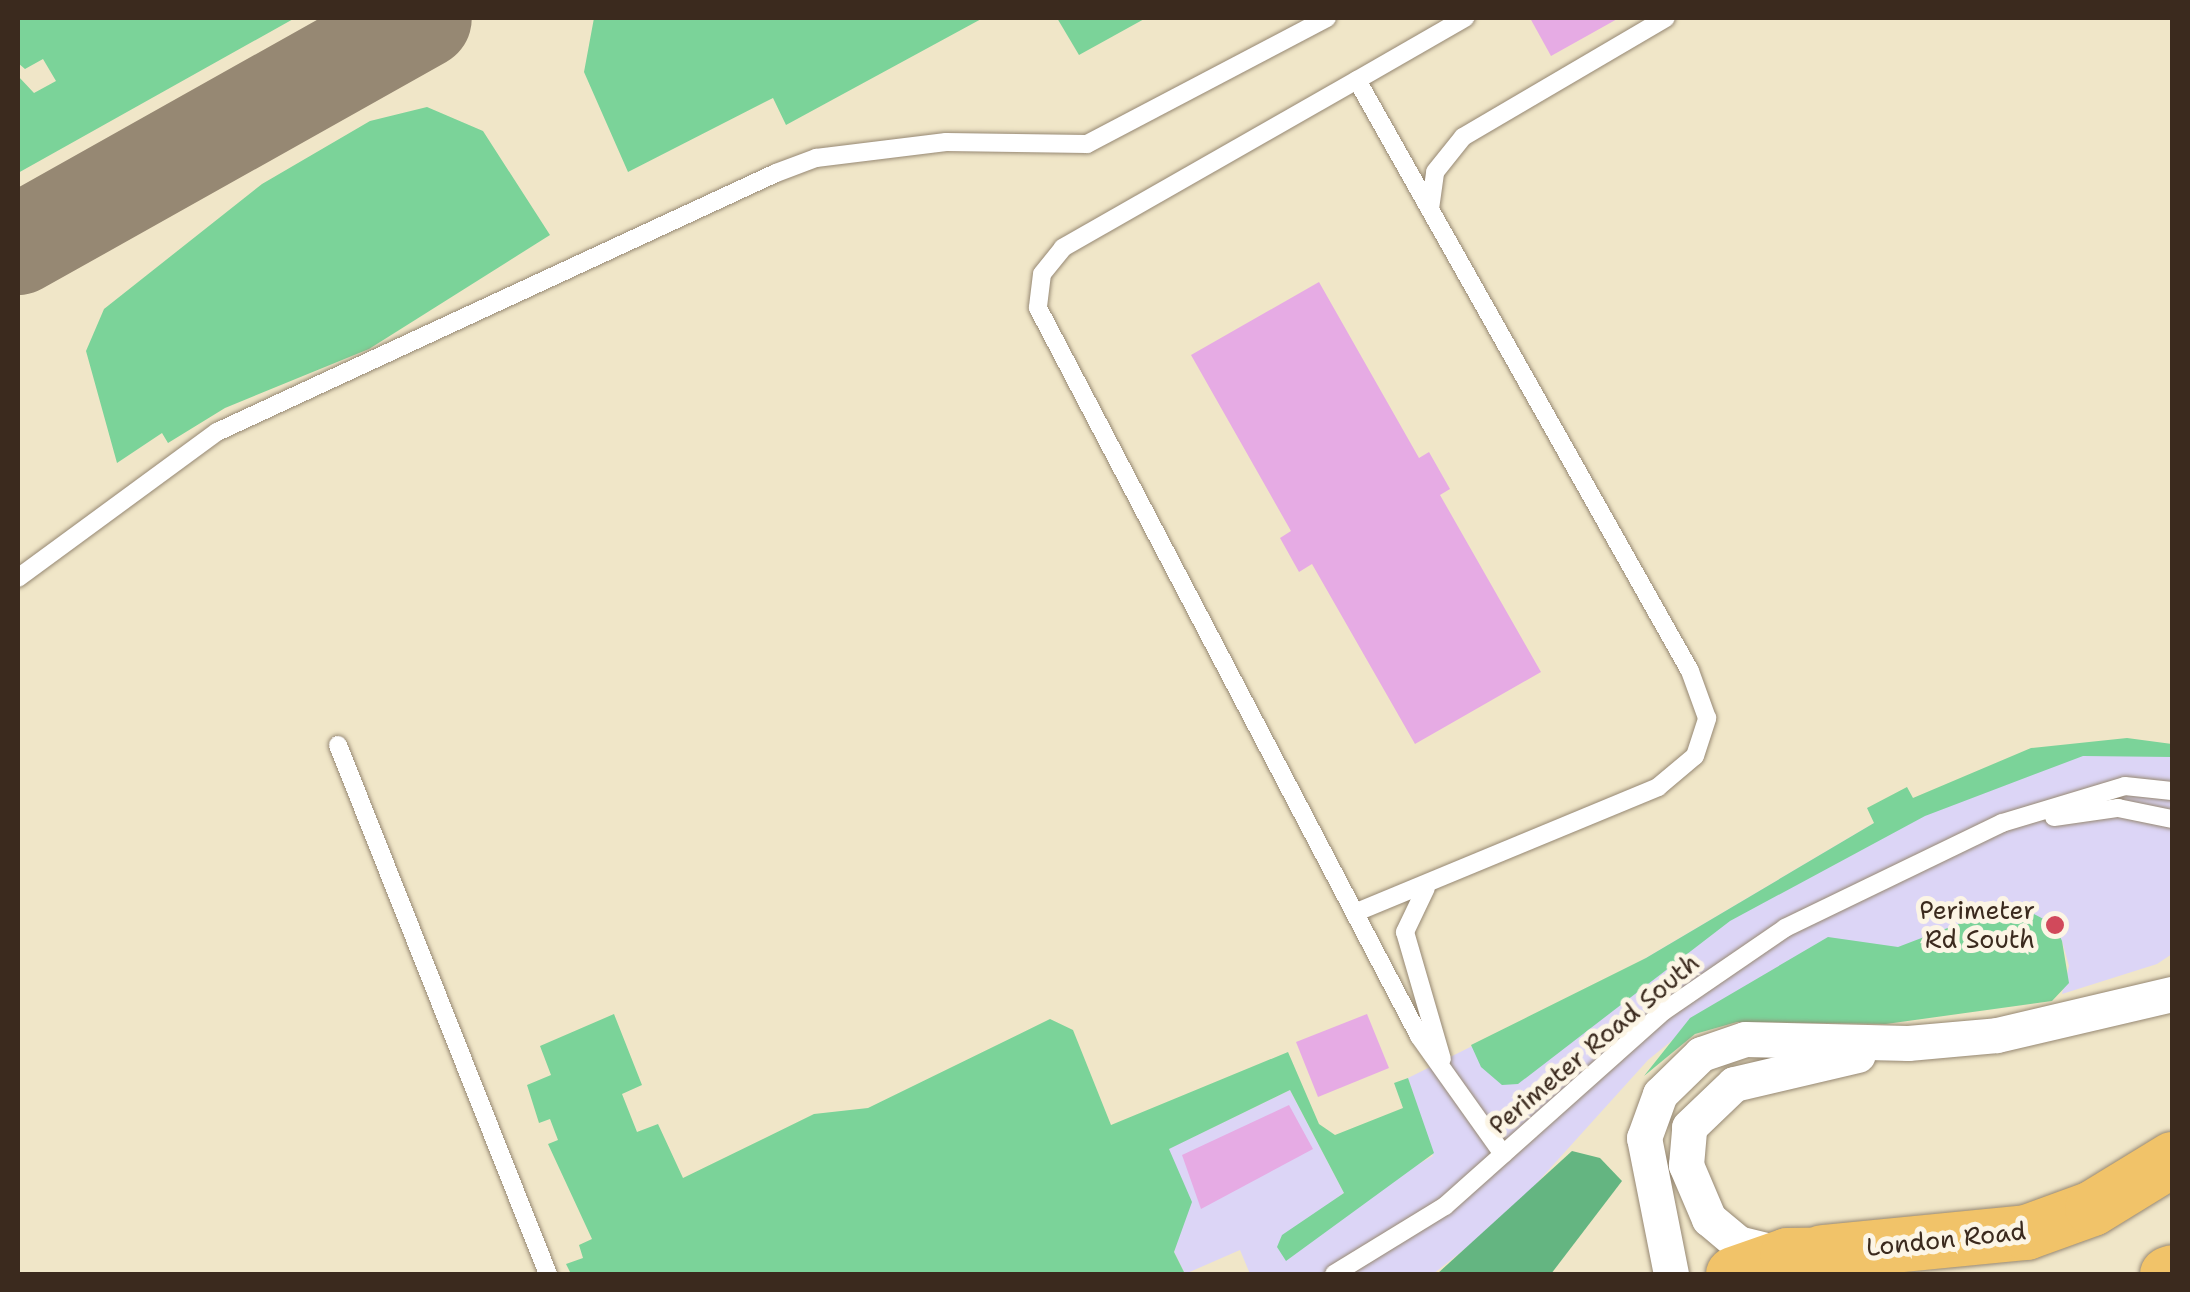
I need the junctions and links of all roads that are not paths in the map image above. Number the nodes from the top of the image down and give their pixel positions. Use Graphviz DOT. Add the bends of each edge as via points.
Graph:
graph roads {
  1 [pos="1327,18"];
  2 [pos="1465,18"];
  3 [pos="1666,18"];
  4 [pos="1356,80"];
  5 [pos="1430,209"];
  6 [pos="18,578"];
  7 [pos="338,745"];
  8 [pos="2172,791"];
  9 [pos="2172,819"];
  10 [pos="1897,868"];
  11 [pos="1440,878"];
  12 [pos="1359,911"];
  13 [pos="2172,994"];
  14 [pos="1908,1043"];
  15 [pos="1452,1088"];
  16 [pos="1503,1154"];
  17 [pos="2172,1159"];
  18 [pos="1805,1253"];
  19 [pos="548,1274"];
  20 [pos="1334,1274"];
  21 [pos="1671,1274"];
  22 [pos="1733,1274"];
  23 [pos="1918,1274"];
  1 -- 6 [label="lane" via="1088,144 906,146 776,173 459,327 237,421 158,467"];
  2 -- 4 [label="lane"];
  3 -- 5 [label="lane" via="1463,137 1435,172"];
  4 -- 5 [label="lane"];
  4 -- 12 [label="lane" via="1074,240 1047,264 1037,297 1137,505"];
  5 -- 11 [label="lane" via="1690,671 1707,718 1695,756 1658,787"];
  7 -- 19 [label="lane"];
  8 -- 10 [label="lane, Perimeter Road South" via="2136,786 2090,795"];
  9 -- 10 [label="lane, Perimeter Road South" via="2082,810"];
  10 -- 16 [label="lane, Perimeter Road South" via="1699,984"];
  11 -- 12 [label="lane"];
  11 -- 15 [label="lane" via="1411,905 1405,932"];
  12 -- 15 [label="lane"];
  13 -- 14 [label="street" via="2055,1025"];
  14 -- 18 [label="street" via="1734,1084 1690,1127 1686,1165 1709,1218 1755,1250"];
  14 -- 21 [label="street" via="1746,1039 1678,1073 1644,1138"];
  15 -- 16 [label="lane"];
  16 -- 20 [label="lane, Perimeter Road South" via="1445,1206"];
  17 -- 18 [label="main road, London Road" via="2044,1228"];
  18 -- 22 [label="main road"];
  18 -- 23 [label="main road" via="1878,1257"];
}
